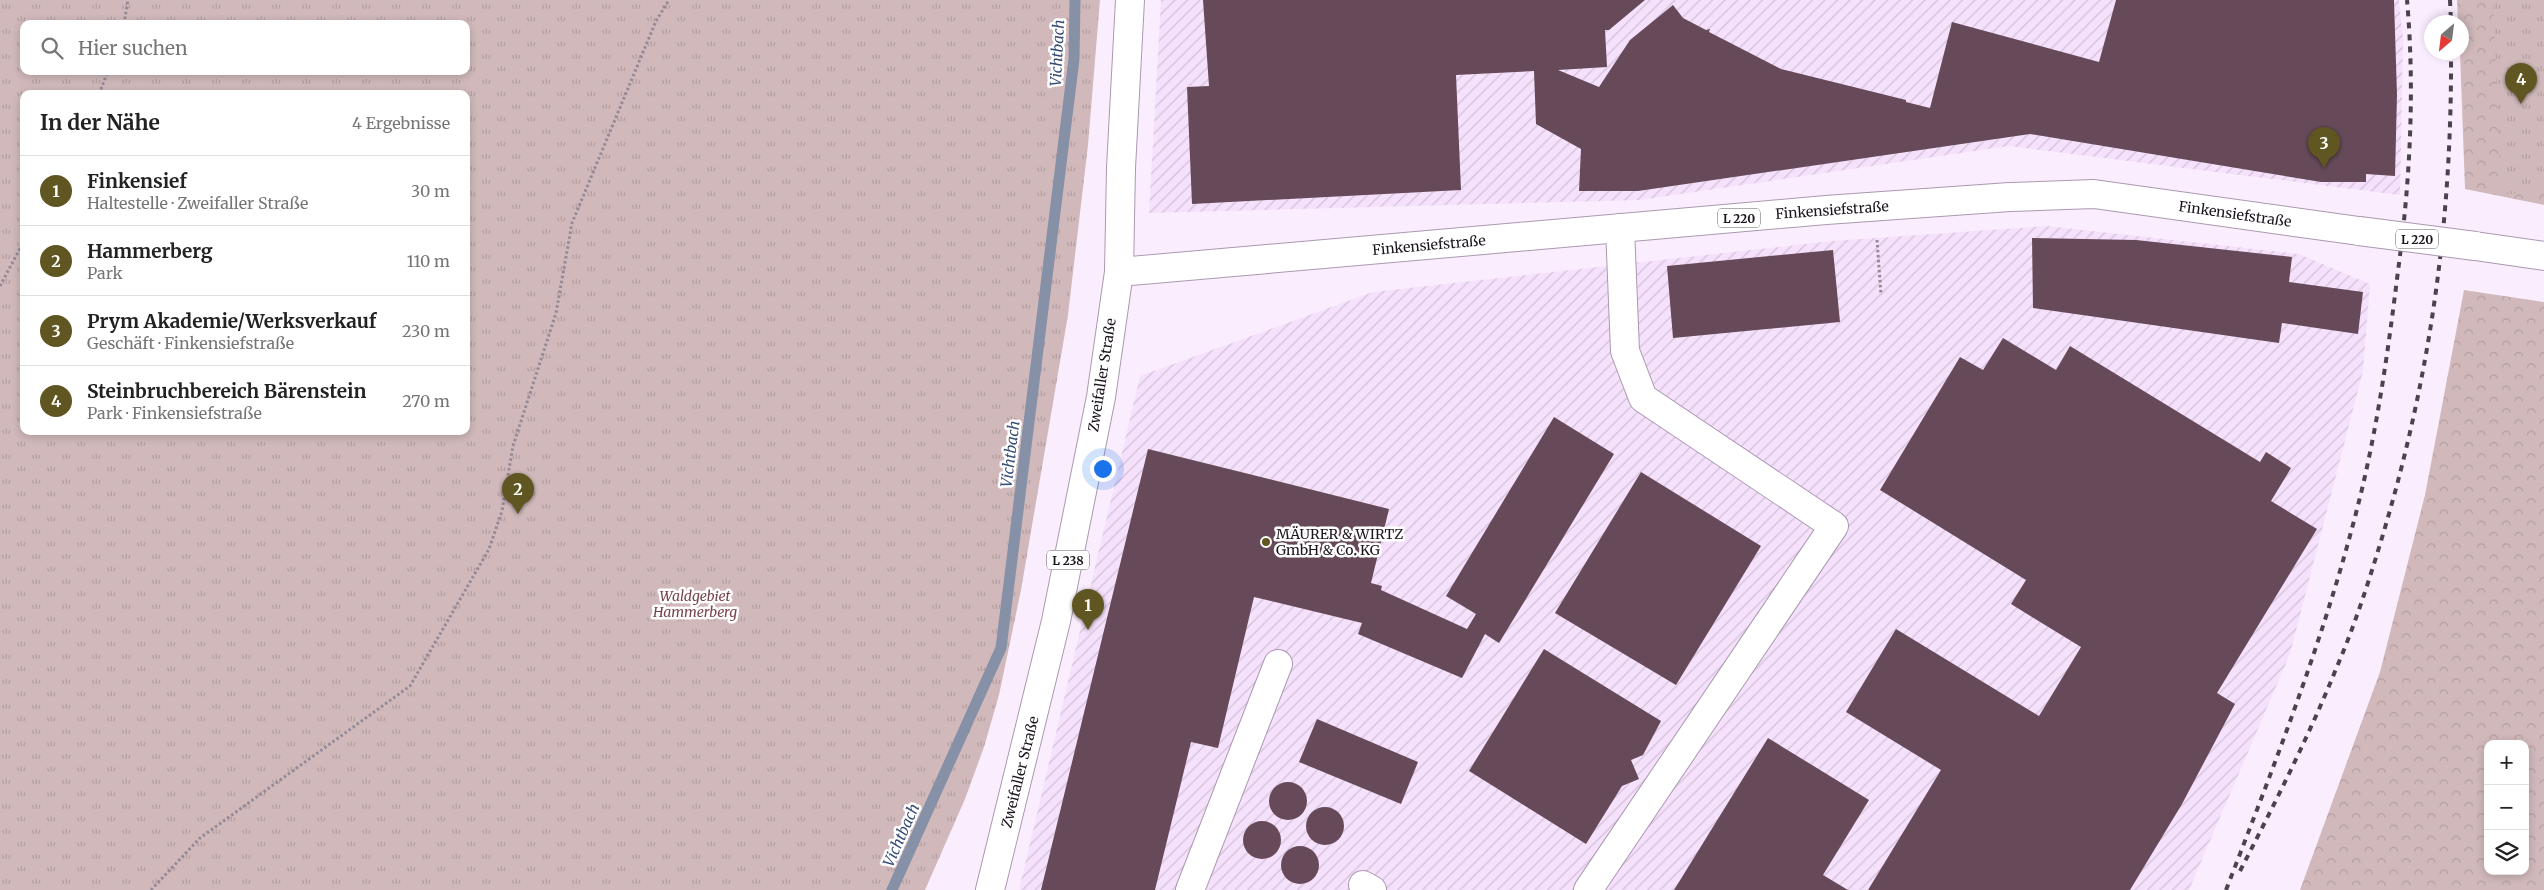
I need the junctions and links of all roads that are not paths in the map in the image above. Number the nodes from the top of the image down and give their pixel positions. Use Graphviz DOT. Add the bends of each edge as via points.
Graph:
graph roads {
  1 [pos="1130,0"];
  2 [pos="1620,228"];
  3 [pos="2544,256"];
  4 [pos="1119,272"];
  5 [pos="1278,664"];
  6 [pos="990,890"];
  7 [pos="1190,890"];
  8 [pos="1588,890"];
  1 -- 4 [label="main road, Zweifaller Straße / L 238"];
  2 -- 3 [label="main road, Finkensiefstraße / L 220, bridge" via="2010,197 2094,194"];
  2 -- 4 [label="main road, Finkensiefstraße / L 220"];
  2 -- 8 [label="main road" via="1625,351 1643,398 1834,526"];
  4 -- 6 [label="main road, Zweifaller Straße / L 238" via="1101,397 1056,621"];
  5 -- 7 [label="main road"];
}
